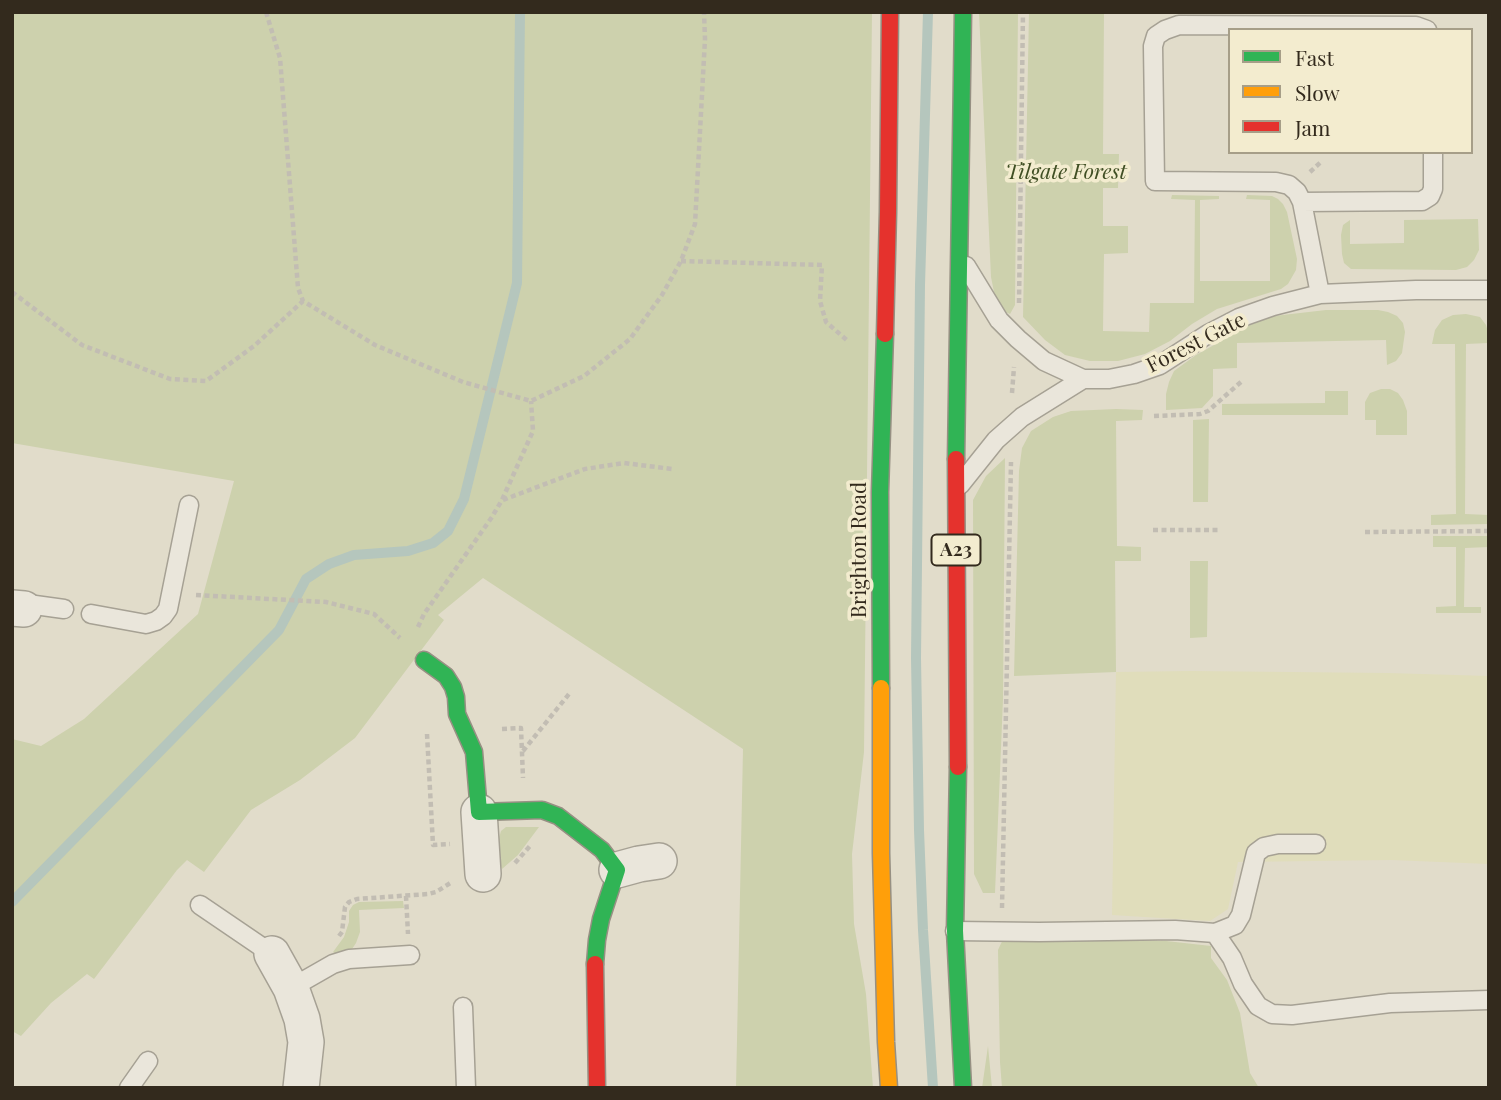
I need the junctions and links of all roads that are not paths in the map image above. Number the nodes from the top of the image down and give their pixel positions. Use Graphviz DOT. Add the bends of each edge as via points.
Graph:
graph roads {
  1 [pos="890,12"];
  2 [pos="963,12"];
  3 [pos="1422,28"];
  4 [pos="1433,154"];
  5 [pos="1302,202"];
  6 [pos="959,253"];
  7 [pos="1489,290"];
  8 [pos="1320,294"];
  9 [pos="1083,379"];
  10 [pos="956,490"];
  11 [pos="189,505"];
  12 [pos="18,608"];
  13 [pos="64,609"];
  14 [pos="91,614"];
  15 [pos="424,660"];
  16 [pos="479,811"];
  17 [pos="1316,844"];
  18 [pos="659,861"];
  19 [pos="617,870"];
  20 [pos="468,877"];
  21 [pos="200,905"];
  22 [pos="955,931"];
  23 [pos="1215,933"];
  24 [pos="272,954"];
  25 [pos="410,956"];
  26 [pos="291,988"];
  27 [pos="1489,1000"];
  28 [pos="463,1007"];
  29 [pos="148,1061"];
  30 [pos="129,1088"];
  31 [pos="301,1088"];
  32 [pos="466,1088"];
  33 [pos="597,1088"];
  34 [pos="889,1088"];
  35 [pos="963,1088"];
  1 -- 34 [label="main road, Brighton Road" via="880,492 881,853"];
  2 -- 6 [label="main road, A23"];
  3 -- 5 [label="lane" via="1179,25 1156,36 1155,181 1276,182 1289,185"];
  4 -- 5 [label="lane" via="1433,189 1422,201"];
  5 -- 8 [label="lane"];
  6 -- 9 [label="lane, Forest Gate" via="999,320 1044,361"];
  6 -- 10 [label="main road, A23"];
  7 -- 8 [label="lane, Forest Gate"];
  8 -- 9 [label="lane, Forest Gate" via="1239,317 1160,365 1109,379"];
  9 -- 10 [label="lane" via="1012,426"];
  10 -- 22 [label="main road, A23"];
  11 -- 14 [label="lane" via="163,616 146,624"];
  12 -- 13 [label="lane"];
  15 -- 16 [label="main road" via="453,687 457,714 474,752"];
  16 -- 19 [label="main road" via="542,810 558,816 603,850"];
  16 -- 20 [label="street"];
  17 -- 23 [label="lane" via="1279,844 1256,853 1236,925"];
  18 -- 19 [label="street"];
  19 -- 33 [label="main road" via="597,940"];
  21 -- 24 [label="lane"];
  22 -- 23 [label="lane"];
  22 -- 35 [label="main road, A23"];
  23 -- 27 [label="lane" via="1258,1006 1272,1014"];
  24 -- 26 [label="street"];
  25 -- 26 [label="lane" via="349,959"];
  26 -- 31 [label="street" via="306,1042"];
  28 -- 32 [label="lane"];
  29 -- 30 [label="lane"];
}
